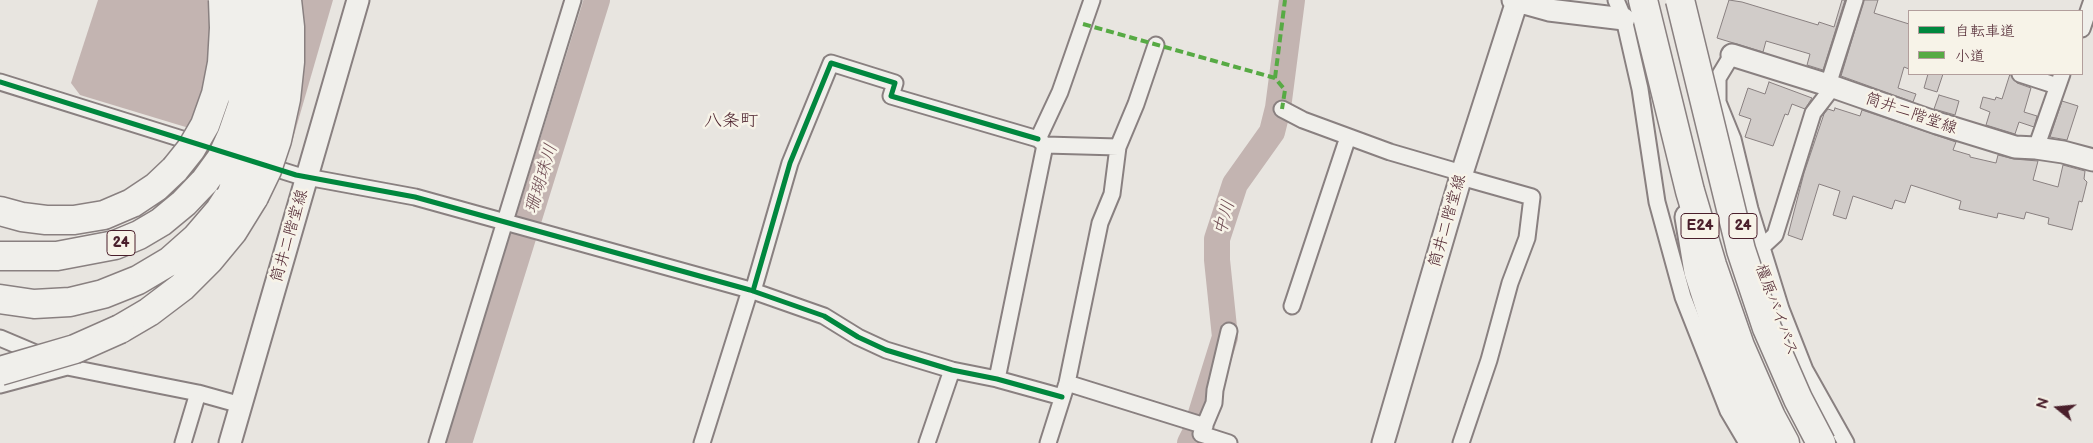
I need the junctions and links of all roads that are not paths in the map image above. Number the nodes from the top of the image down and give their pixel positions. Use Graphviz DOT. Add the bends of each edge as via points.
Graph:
graph roads {
  1 [pos="223,0"];
  2 [pos="245,0"];
  3 [pos="267,0"];
  4 [pos="287,0"];
  5 [pos="358,0"];
  6 [pos="573,0"];
  7 [pos="1092,0"];
  8 [pos="1644,0"];
  9 [pos="1680,0"];
  10 [pos="1856,0"];
  11 [pos="2092,0"];
  12 [pos="1515,1"];
  13 [pos="1626,6"];
  14 [pos="2083,26"];
  15 [pos="1156,45"];
  16 [pos="1732,55"];
  17 [pos="0,68"];
  18 [pos="2027,75"];
  19 [pos="2060,80"];
  20 [pos="7,84"];
  21 [pos="1831,86"];
  22 [pos="1282,110"];
  23 [pos="1348,137"];
  24 [pos="1042,142"];
  25 [pos="1118,147"];
  26 [pos="2036,148"];
  27 [pos="2093,160"];
  28 [pos="1461,175"];
  29 [pos="307,177"];
  30 [pos="243,194"];
  31 [pos="0,211"];
  32 [pos="507,222"];
  33 [pos="1762,247"];
  34 [pos="8,256"];
  35 [pos="752,291"];
  36 [pos="0,299"];
  37 [pos="1292,306"];
  38 [pos="1229,331"];
  39 [pos="0,338"];
  40 [pos="67,366"];
  41 [pos="952,370"];
  42 [pos="0,371"];
  43 [pos="997,379"];
  44 [pos="0,385"];
  45 [pos="1064,390"];
  46 [pos="198,393"];
  47 [pos="241,405"];
  48 [pos="1199,424"];
  49 [pos="183,443"];
  50 [pos="230,443"];
  51 [pos="437,443"];
  52 [pos="702,443"];
  53 [pos="927,443"];
  54 [pos="1048,443"];
  55 [pos="1229,443"];
  56 [pos="1383,443"];
  57 [pos="1461,443"];
  58 [pos="1747,443"];
  59 [pos="1765,443"];
  60 [pos="1785,443"];
  61 [pos="1821,443"];
  62 [pos="1835,443"];
  63 [pos="1846,443"];
  1 -- 31 [label="highway, bridge" via="222,62 216,94 205,125 191,149 156,187 132,203 104,215 74,220 46,220"];
  2 -- 34 [label="highway, 24, bridge" via="248,44 242,106 221,159 184,203 161,222 115,245 57,256"];
  3 -- 30 [label="highway, bridge" via="270,75 265,106 250,151"];
  4 -- 30 [label="highway, bridge" via="290,62 286,99 269,162"];
  5 -- 29 [label="main road, 筒井二階堂線"];
  6 -- 32 [label="street"];
  7 -- 24 [label="street"];
  8 -- 60 [label="highway, E24" via="1690,191 1712,265 1740,346 1770,417"];
  9 -- 61 [label="highway, E24, bridge" via="1741,250 1767,328"];
  9 -- 62 [label="highway, 橿原バイパス / 24" via="1716,174 1753,246 1792,357"];
  10 -- 21 [label="street"];
  11 -- 14 [label="street"];
  12 -- 13 [label="main road, 筒井二階堂線" via="1549,10"];
  12 -- 28 [label="main road, 筒井二階堂線"];
  13 -- 58 [label="street" via="1657,202 1683,296 1728,411"];
  13 -- 59 [label="highway" via="1686,211 1697,272 1738,388"];
  15 -- 25 [label="street"];
  16 -- 21 [label="main road, 筒井二階堂線"];
  16 -- 33 [label="street" via="1718,78 1718,102 1733,139"];
  17 -- 20 [label="street"];
  18 -- 19 [label="street"];
  19 -- 26 [label="street"];
  20 -- 29 [label="street"];
  21 -- 26 [label="main road, 筒井二階堂線" via="2015,147"];
  21 -- 33 [label="street" via="1813,113 1775,235"];
  22 -- 23 [label="street"];
  23 -- 28 [label="street"];
  23 -- 37 [label="street"];
  24 -- 25 [label="street"];
  24 -- 35 [label="street" via="890,96 895,83 831,63 790,164"];
  24 -- 43 [label="street"];
  25 -- 45 [label="street" via="1112,194 1100,223"];
  26 -- 27 [label="main road, 筒井二階堂線"];
  28 -- 56 [label="main road, 筒井二階堂線"];
  28 -- 57 [label="street" via="1532,198 1527,238 1510,282 1489,360"];
  29 -- 32 [label="street" via="415,197"];
  29 -- 47 [label="main road, 筒井二階堂線"];
  30 -- 36 [label="highway" via="220,210 170,261 138,280 103,294 70,302 34,304"];
  30 -- 42 [label="highway, bridge" via="233,231 182,287 149,312 75,349"];
  32 -- 35 [label="street"];
  32 -- 51 [label="street"];
  33 -- 63 [label="street" via="1781,310 1805,370"];
  35 -- 41 [label="street" via="824,316 886,350"];
  35 -- 52 [label="street"];
  38 -- 48 [label="street" via="1214,403"];
  39 -- 40 [label="street"];
  40 -- 44 [label="street"];
  40 -- 46 [label="street"];
  41 -- 43 [label="street"];
  41 -- 53 [label="street"];
  43 -- 45 [label="street"];
  45 -- 48 [label="street"];
  45 -- 54 [label="street"];
  46 -- 47 [label="street"];
  46 -- 49 [label="street"];
  47 -- 50 [label="main road, 筒井二階堂線"];
  48 -- 55 [label="street" via="1201,434"];
}
